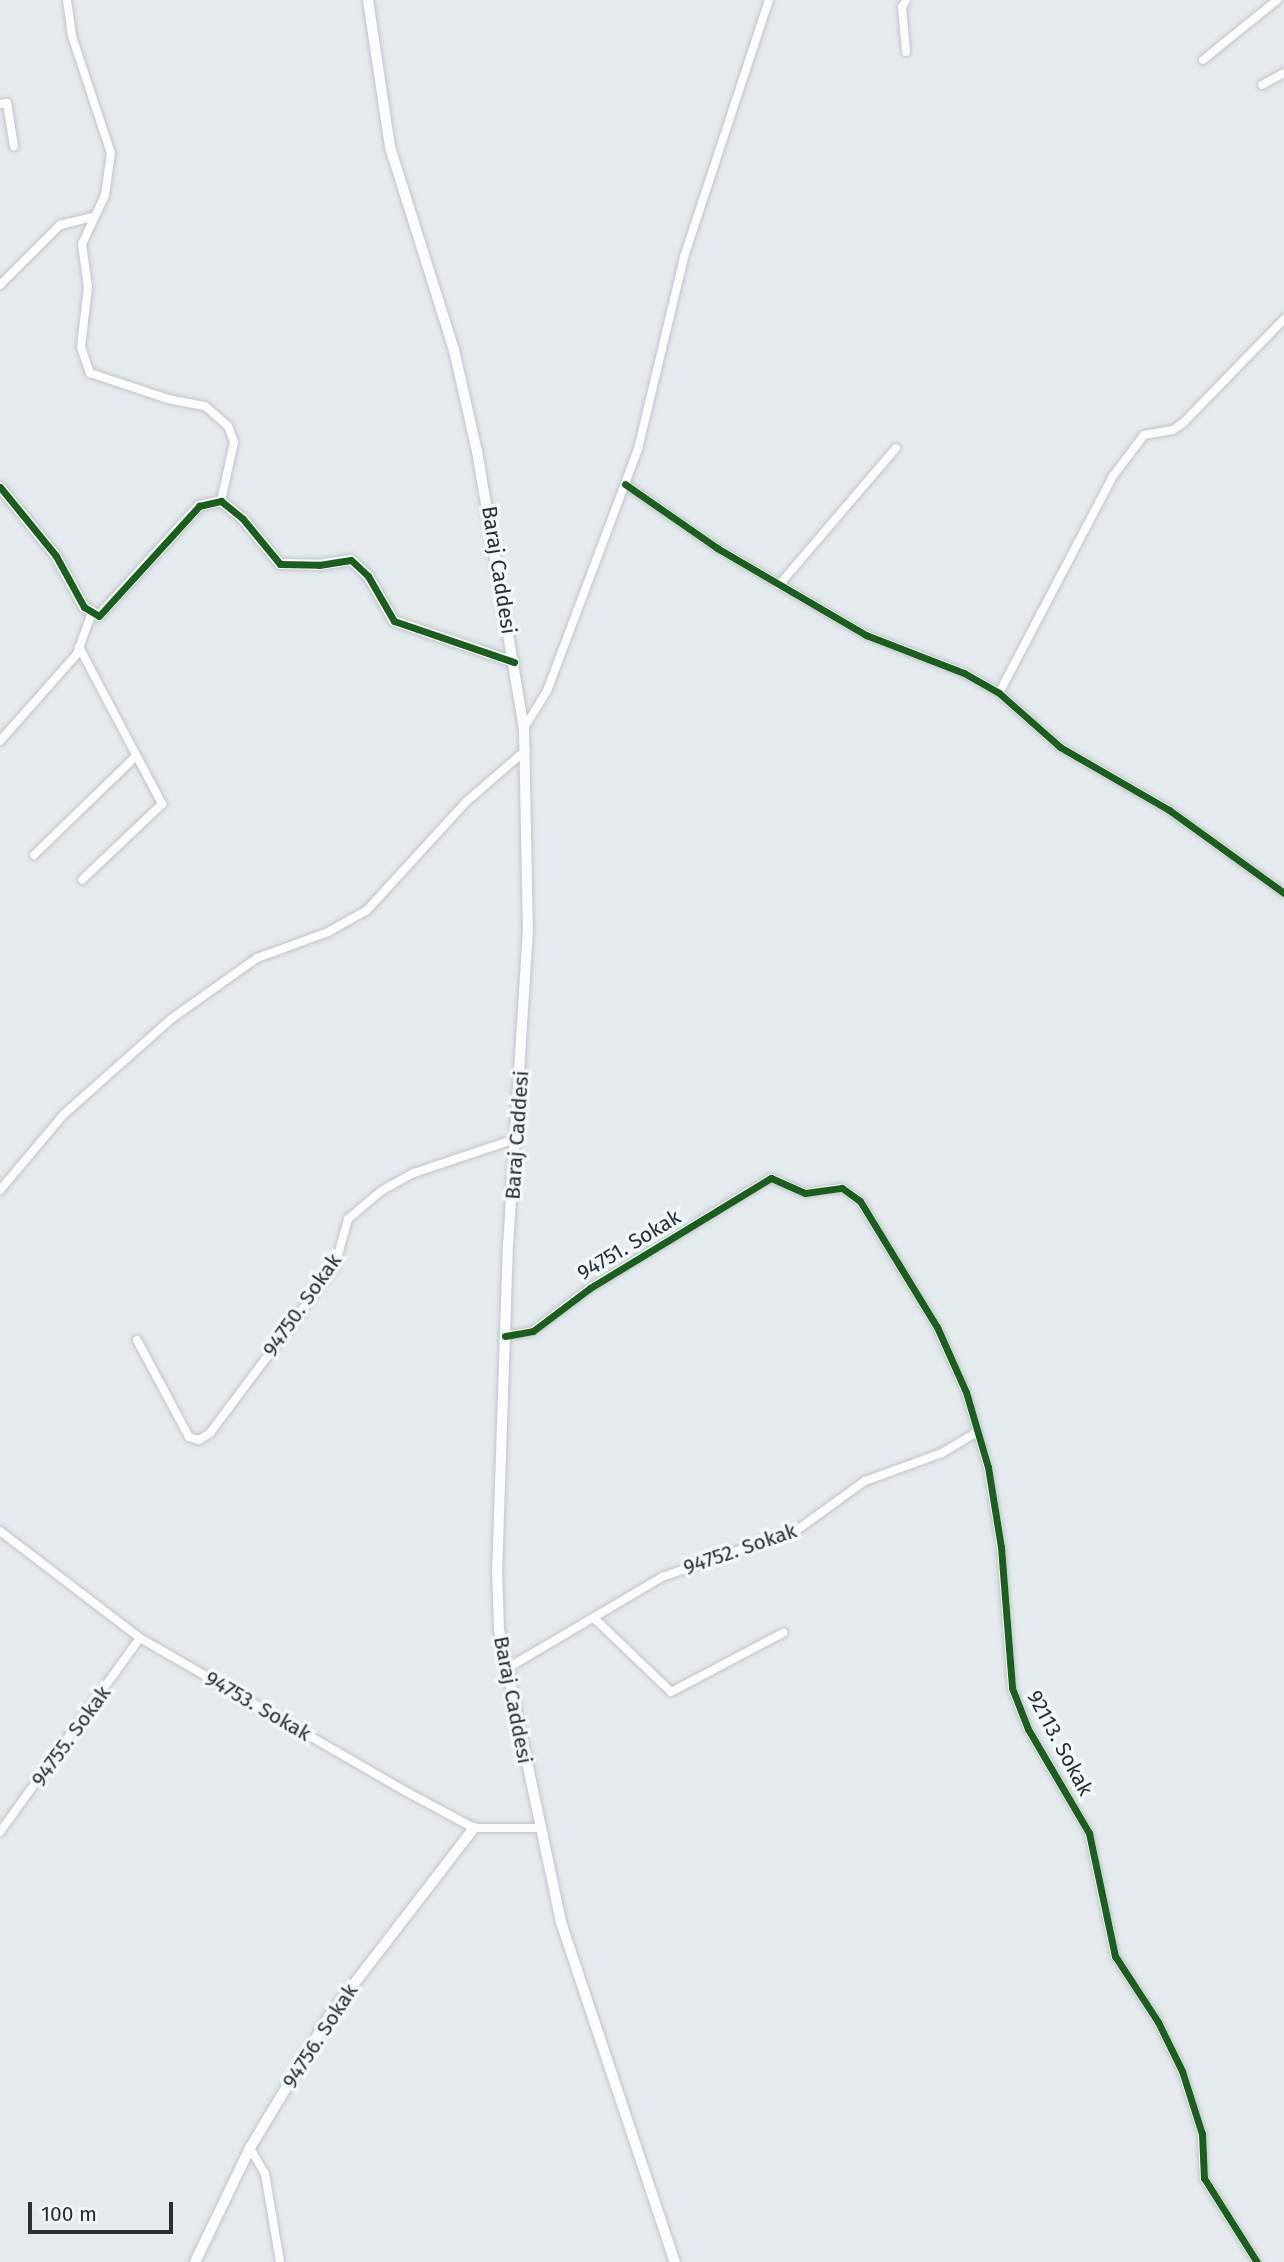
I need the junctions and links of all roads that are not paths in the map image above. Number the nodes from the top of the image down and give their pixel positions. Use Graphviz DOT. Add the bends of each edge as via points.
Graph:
graph roads {
  1 [pos="67,0"];
  2 [pos="368,0"];
  3 [pos="769,0"];
  4 [pos="906,0"];
  5 [pos="1277,0"];
  6 [pos="906,52"];
  7 [pos="1203,60"];
  8 [pos="1284,73"];
  9 [pos="1262,85"];
  10 [pos="0,104"];
  11 [pos="14,146"];
  12 [pos="93,217"];
  13 [pos="0,285"];
  14 [pos="1284,319"];
  15 [pos="895,448"];
  16 [pos="625,484"];
  17 [pos="0,487"];
  18 [pos="220,501"];
  19 [pos="779,584"];
  20 [pos="92,612"];
  21 [pos="79,647"];
  22 [pos="514,662"];
  23 [pos="999,693"];
  24 [pos="524,728"];
  25 [pos="0,741"];
  26 [pos="525,751"];
  27 [pos="136,756"];
  28 [pos="34,855"];
  29 [pos="82,880"];
  30 [pos="1284,892"];
  31 [pos="517,1138"];
  32 [pos="771,1178"];
  33 [pos="0,1190"];
  34 [pos="505,1336"];
  35 [pos="137,1340"];
  36 [pos="975,1433"];
  37 [pos="0,1531"];
  38 [pos="595,1619"];
  39 [pos="783,1633"];
  40 [pos="141,1638"];
  41 [pos="506,1669"];
  42 [pos="474,1828"];
  43 [pos="539,1828"];
  44 [pos="0,1832"];
  45 [pos="250,2148"];
  46 [pos="195,2262"];
  47 [pos="280,2262"];
  48 [pos="675,2262"];
  49 [pos="1257,2262"];
  1 -- 12 [label="street" via="72,36 111,152 105,195"];
  2 -- 22 [label="main road, Baraj Caddesi" via="383,118 463,383"];
  3 -- 16 [label="street" via="684,257 638,449"];
  4 -- 6 [label="street" via="902,7 907,22"];
  5 -- 7 [label="street"];
  8 -- 9 [label="street"];
  10 -- 11 [label="street" via="7,103"];
  12 -- 13 [label="street" via="60,225"];
  12 -- 18 [label="street" via="82,244 89,287 81,347 90,373 168,400 205,406 228,426 234,442"];
  14 -- 23 [label="street" via="1184,422 1173,430 1144,435 1114,476"];
  15 -- 19 [label="street"];
  16 -- 19 [label="street"];
  16 -- 24 [label="street" via="547,691"];
  17 -- 20 [label="street" via="56,556 84,607"];
  18 -- 20 [label="street" via="200,506 100,616"];
  18 -- 22 [label="street" via="243,519 280,564 351,560 368,576 394,621"];
  19 -- 23 [label="street" via="866,635 939,662"];
  20 -- 21 [label="street"];
  21 -- 25 [label="street"];
  21 -- 27 [label="street"];
  22 -- 24 [label="main road, Baraj Caddesi"];
  23 -- 30 [label="street" via="1060,747 1169,810"];
  24 -- 26 [label="main road, Baraj Caddesi"];
  26 -- 31 [label="main road, Baraj Caddesi" via="528,929"];
  26 -- 33 [label="street" via="467,801 367,910 328,932 257,958 171,1019 64,1114"];
  27 -- 28 [label="street"];
  27 -- 29 [label="street" via="162,804"];
  31 -- 34 [label="main road, Baraj Caddesi"];
  31 -- 35 [label="street, 94750. Sokak" via="414,1173 382,1191 348,1219 335,1266 210,1433 199,1440 186,1431"];
  32 -- 34 [label="street, 94751. Sokak" via="590,1288 533,1331"];
  32 -- 36 [label="street, 92113. Sokak" via="805,1192 842,1188 860,1200 948,1347 966,1392"];
  34 -- 41 [label="main road, Baraj Caddesi" via="497,1569"];
  36 -- 38 [label="street, 94752. Sokak" via="942,1453 865,1481 797,1530 662,1577"];
  36 -- 49 [label="street, 92113. Sokak" via="988,1467 1003,1562 1004,1634 1012,1688 1028,1729 1089,1833 1115,1956 1158,2022 1182,2071 1202,2134 1204,2178"];
  37 -- 40 [label="street, 94753. Sokak"];
  38 -- 39 [label="street" via="671,1692"];
  38 -- 41 [label="street, 94752. Sokak"];
  40 -- 42 [label="street, 94753. Sokak"];
  40 -- 44 [label="street, 94755. Sokak"];
  41 -- 43 [label="main road, Baraj Caddesi"];
  42 -- 43 [label="street, 94753. Sokak"];
  42 -- 45 [label="street, 94756. Sokak" via="342,1998"];
  43 -- 48 [label="main road, Baraj Caddesi" via="561,1922"];
  45 -- 46 [label="street, 94756. Sokak"];
  45 -- 47 [label="street" via="265,2174"];
}
